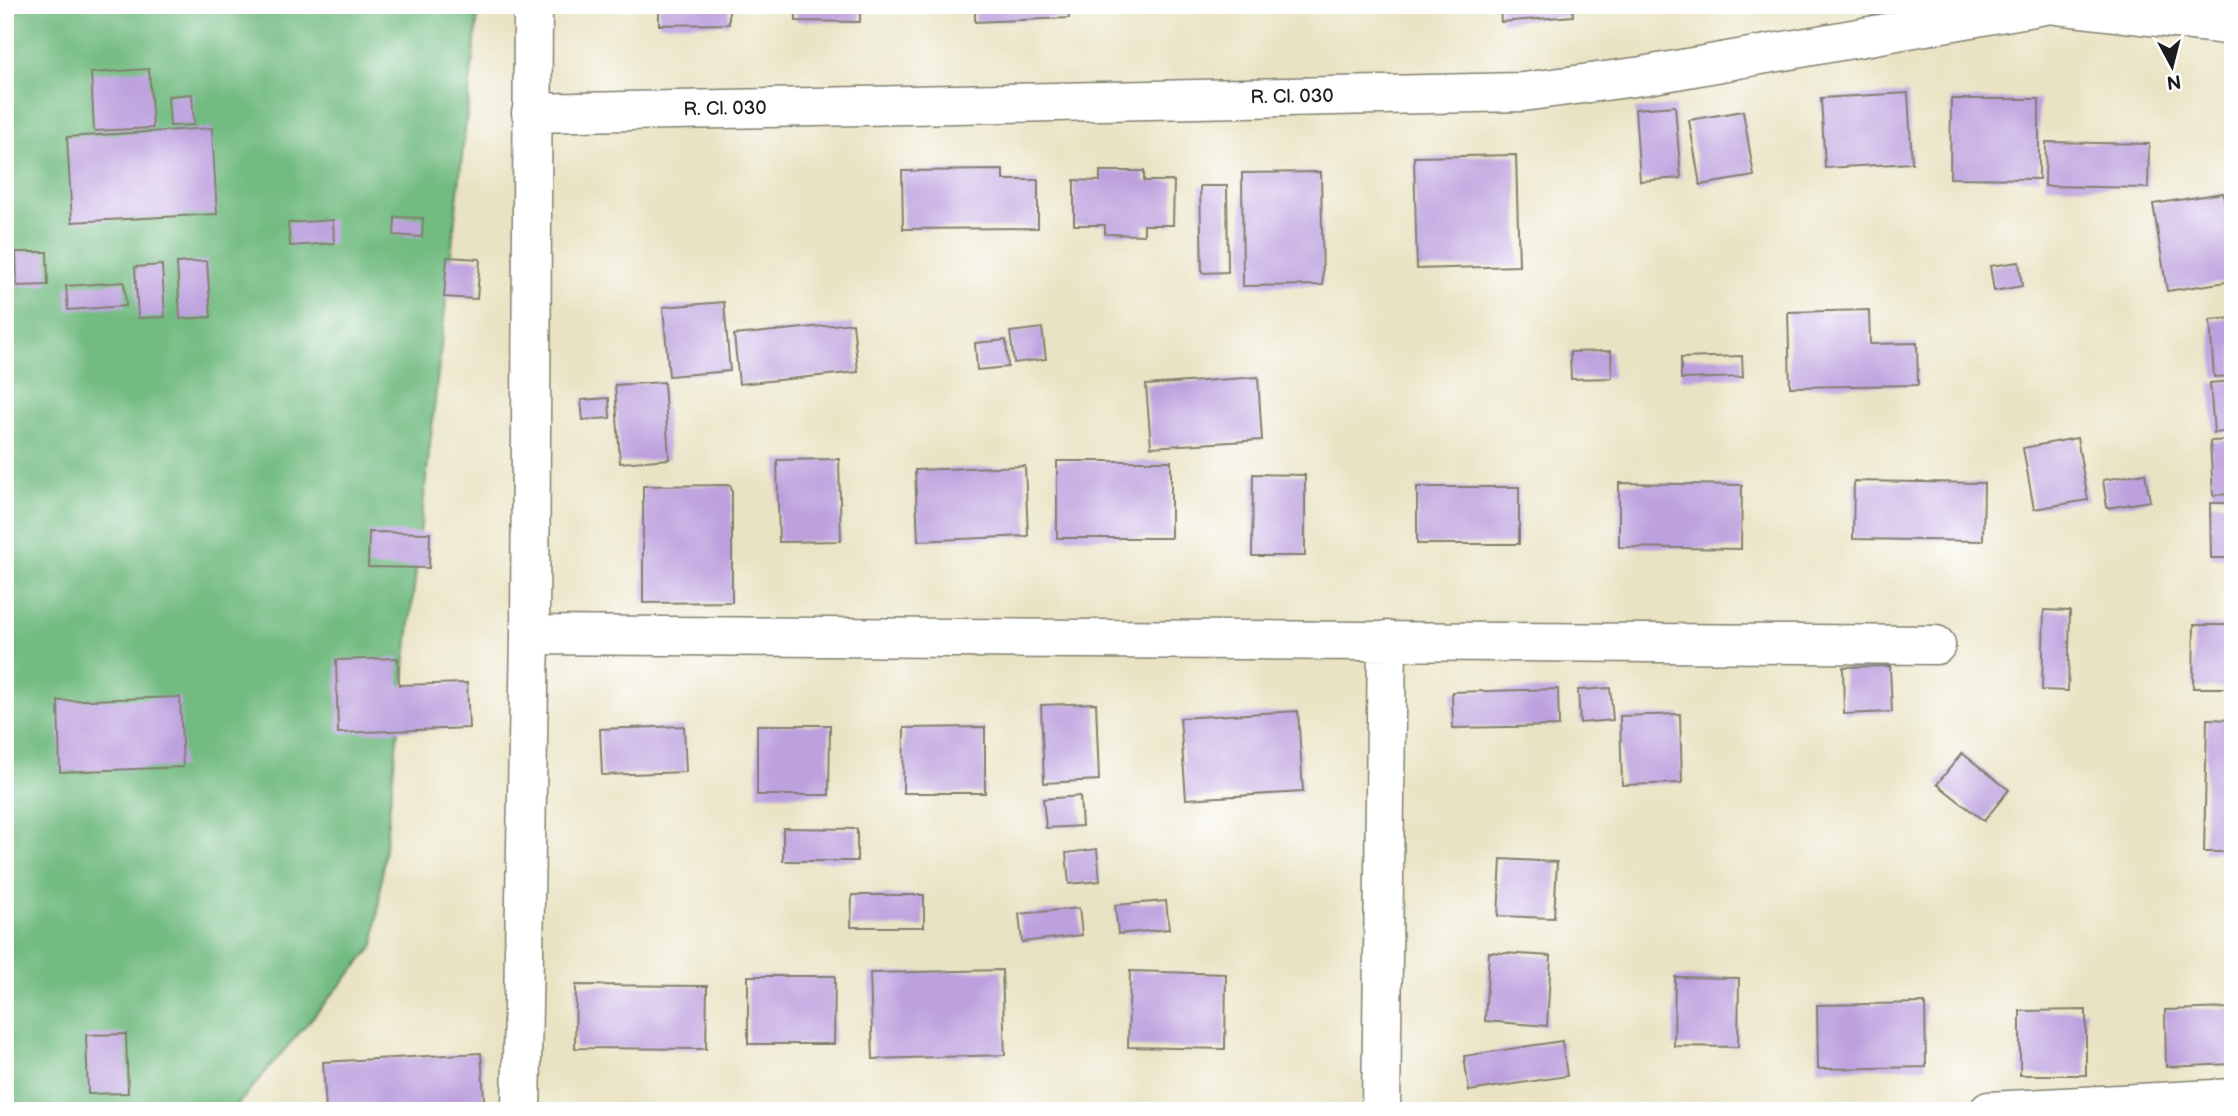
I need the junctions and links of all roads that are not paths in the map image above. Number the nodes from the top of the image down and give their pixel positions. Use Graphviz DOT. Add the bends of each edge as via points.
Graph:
graph roads {
  1 [pos="533,5"];
  2 [pos="2045,5"];
  3 [pos="2054,5"];
  4 [pos="2233,26"];
  5 [pos="531,113"];
  6 [pos="530,635"];
  7 [pos="1387,640"];
  8 [pos="1936,645"];
  9 [pos="2233,1098"];
  10 [pos="521,1111"];
  11 [pos="1381,1111"];
  12 [pos="1989,1111"];
  1 -- 5 [label="street"];
  2 -- 5 [label="street, R. Cl. 030" via="1642,76 1523,92"];
  3 -- 4 [label="street"];
  5 -- 6 [label="street"];
  6 -- 7 [label="street"];
  6 -- 10 [label="street"];
  7 -- 8 [label="street"];
  7 -- 11 [label="street"];
  9 -- 12 [label="street"];
}
